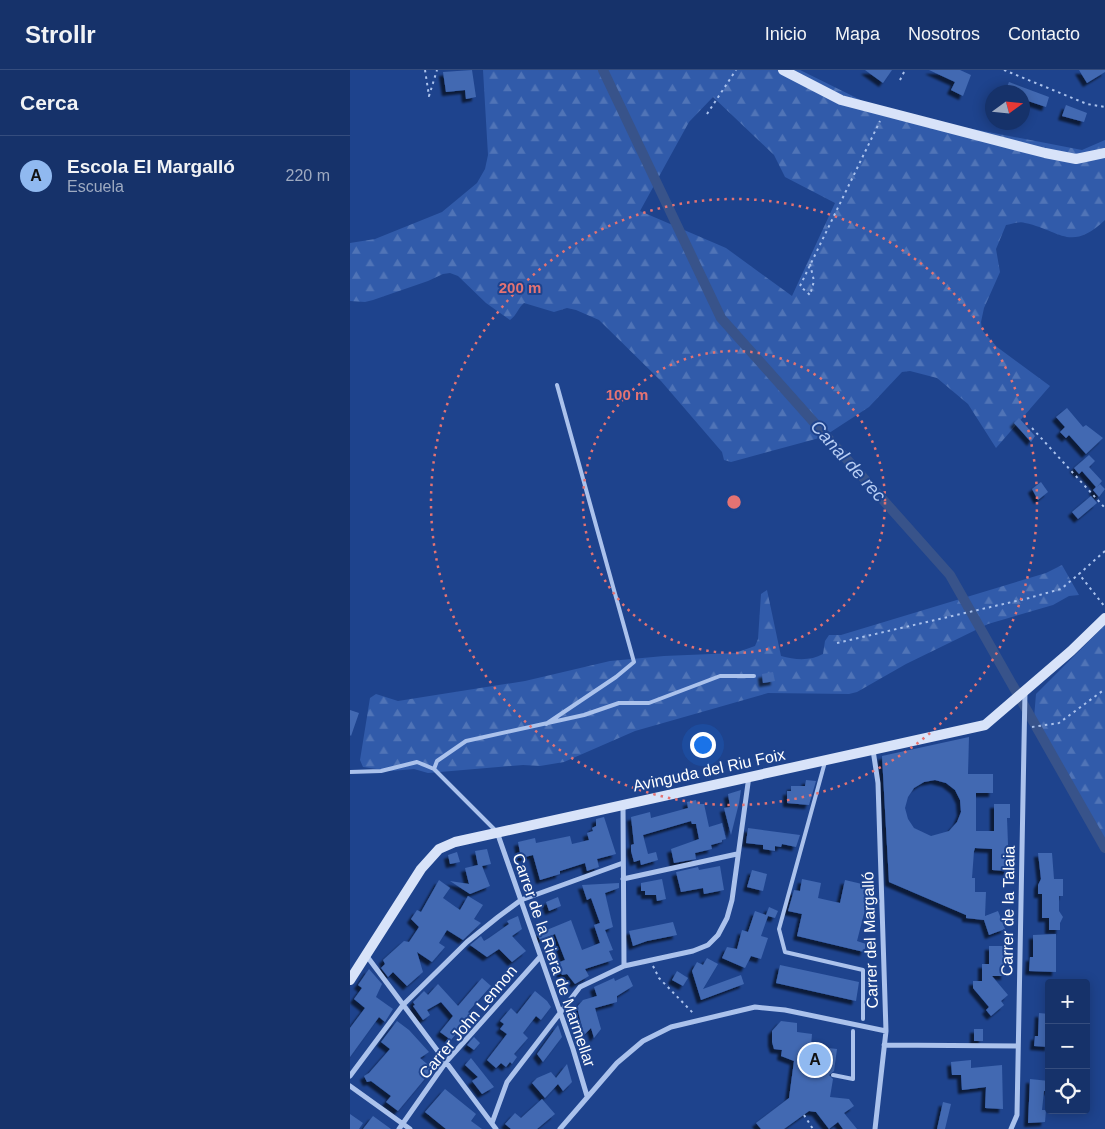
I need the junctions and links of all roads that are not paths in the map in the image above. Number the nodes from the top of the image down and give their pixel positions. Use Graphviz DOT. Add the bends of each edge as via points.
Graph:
graph roads {
  1 [pos="783,70"];
  2 [pos="1105,153"];
  3 [pos="557,385"];
  4 [pos="1105,618"];
  5 [pos="754,676"];
  6 [pos="1025,691"];
  7 [pos="546,724"];
  8 [pos="874,750"];
  9 [pos="826,760"];
  10 [pos="434,769"];
  11 [pos="350,772"];
  12 [pos="748,776"];
  13 [pos="623,804"];
  14 [pos="497,832"];
  15 [pos="737,854"];
  16 [pos="623,863"];
  17 [pos="624,879"];
  18 [pos="521,900"];
  19 [pos="366,955"];
  20 [pos="540,957"];
  21 [pos="624,966"];
  22 [pos="350,980"];
  23 [pos="403,1005"];
  24 [pos="561,1013"];
  25 [pos="863,1019"];
  26 [pos="853,1031"];
  27 [pos="886,1031"];
  28 [pos="884,1045"];
  29 [pos="1018,1046"];
  30 [pos="446,1062"];
  31 [pos="833,1075"];
  32 [pos="350,1076"];
  33 [pos="350,1086"];
  34 [pos="587,1096"];
  35 [pos="492,1124"];
  36 [pos="401,1126"];
  37 [pos="410,1129"];
  38 [pos="496,1129"];
  39 [pos="560,1129"];
  40 [pos="874,1129"];
  41 [pos="1011,1129"];
  1 -- 2 [label="street" via="840,100 885,112 1076,159"];
  3 -- 7 [label="lane" via="634,662"];
  4 -- 6 [label="street, Avinguda del Riu Foix"];
  5 -- 7 [label="lane" via="720,676 649,703 619,703"];
  6 -- 8 [label="street, Avinguda del Riu Foix" via="985,725"];
  6 -- 29 [label="street, Carrer de la Talaia"];
  7 -- 10 [label="lane" via="466,741 437,761"];
  8 -- 9 [label="street, Avinguda del Riu Foix"];
  8 -- 27 [label="street, Carrer del Margalló" via="878,783"];
  9 -- 12 [label="street, Avinguda del Riu Foix"];
  9 -- 25 [label="lane" via="779,929 785,952 863,970"];
  10 -- 11 [label="lane" via="417,762 381,771"];
  10 -- 14 [label="lane"];
  12 -- 13 [label="street, Avinguda del Riu Foix"];
  12 -- 15 [label="street"];
  13 -- 14 [label="street, Avinguda del Riu Foix"];
  13 -- 16 [label="street"];
  14 -- 18 [label="street, Carrer de la Riera de Marmellar"];
  14 -- 19 [label="street, Avinguda del Riu Foix" via="439,849 421,869"];
  15 -- 17 [label="street"];
  15 -- 21 [label="street" via="727,918 708,945"];
  16 -- 17 [label="street"];
  16 -- 18 [label="street"];
  17 -- 21 [label="street"];
  18 -- 20 [label="street, Carrer de la Riera de Marmellar"];
  18 -- 23 [label="street" via="467,942"];
  19 -- 22 [label="street, Avinguda del Riu Foix"];
  19 -- 23 [label="street"];
  20 -- 24 [label="street, Carrer de la Riera de Marmellar"];
  20 -- 30 [label="street, Carrer John Lennon"];
  21 -- 24 [label="street" via="580,987"];
  23 -- 30 [label="street"];
  23 -- 32 [label="street"];
  24 -- 34 [label="street, Carrer de la Riera de Marmellar"];
  24 -- 35 [label="street" via="507,1082"];
  26 -- 31 [label="lane" via="853,1079"];
  27 -- 28 [label="street, Carrer del Margalló"];
  27 -- 34 [label="street" via="755,1007 671,1027 643,1041 617,1063"];
  28 -- 29 [label="street"];
  28 -- 40 [label="street, Carrer del Margalló"];
  29 -- 41 [label="street, Carrer de la Talaia" via="1017,1115"];
  30 -- 35 [label="street"];
  30 -- 36 [label="street, Carrer John Lennon"];
  33 -- 36 [label="street"];
  34 -- 39 [label="street"];
  35 -- 38 [label="street"];
  36 -- 37 [label="street"];
}
